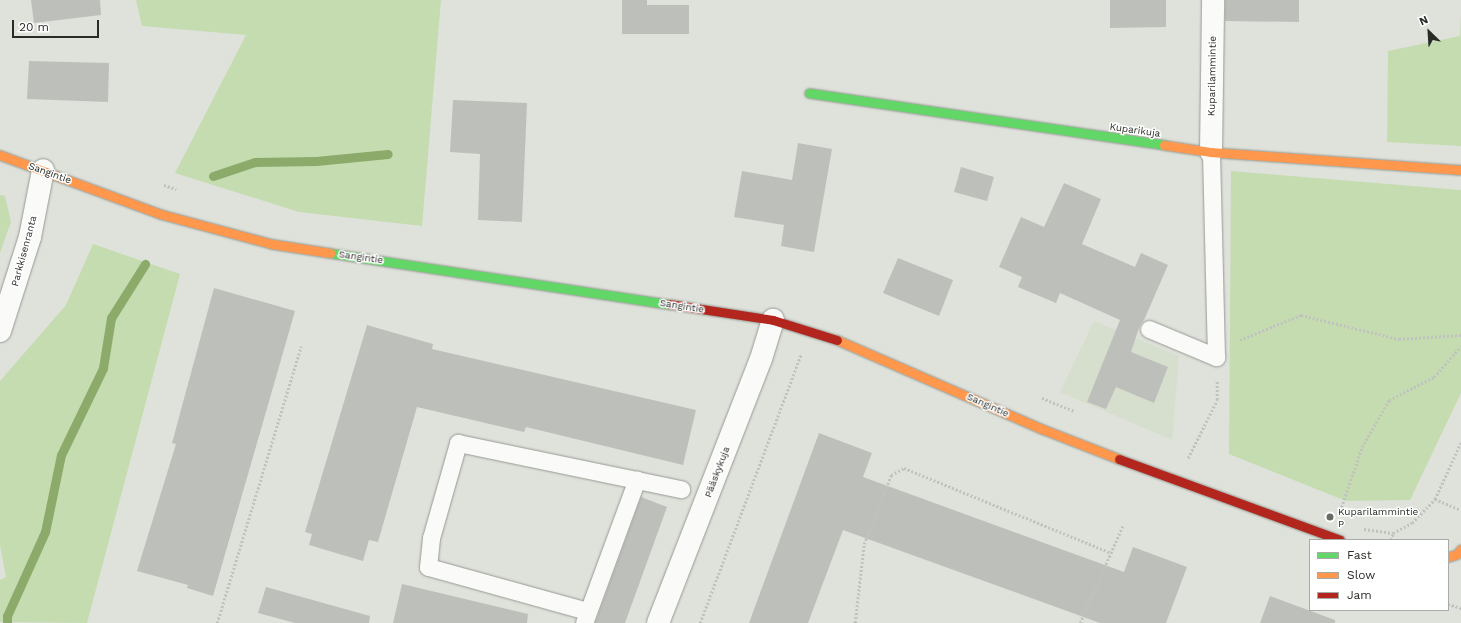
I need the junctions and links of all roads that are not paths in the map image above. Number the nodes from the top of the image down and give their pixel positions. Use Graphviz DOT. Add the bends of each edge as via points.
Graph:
graph roads {
  1 [pos="1213,0"];
  2 [pos="809,93"];
  3 [pos="1211,152"];
  4 [pos="0,155"];
  5 [pos="44,170"];
  6 [pos="1461,170"];
  7 [pos="773,320"];
  8 [pos="1149,329"];
  9 [pos="0,331"];
  10 [pos="637,479"];
  11 [pos="681,489"];
  12 [pos="1337,539"];
  13 [pos="585,617"];
  14 [pos="658,623"];
  1 -- 3 [label="street, Kuparilammintie"];
  2 -- 3 [label="street, Kuparikuja"];
  3 -- 6 [label="street, Kuparikuja"];
  3 -- 8 [label="lane" via="1216,352"];
  4 -- 5 [label="street, Sangintie"];
  5 -- 7 [label="street, Sangintie" via="160,214 272,244"];
  5 -- 9 [label="street, Parkkisenranta" via="30,237"];
  7 -- 12 [label="street, Sangintie" via="812,330 873,354 1042,429 1186,486"];
  7 -- 14 [label="street, Pääskykuja" via="761,359"];
  10 -- 11 [label="lane"];
  10 -- 13 [label="lane"];
  10 -- 13 [label="lane" via="458,443 431,538 428,567"];
}
